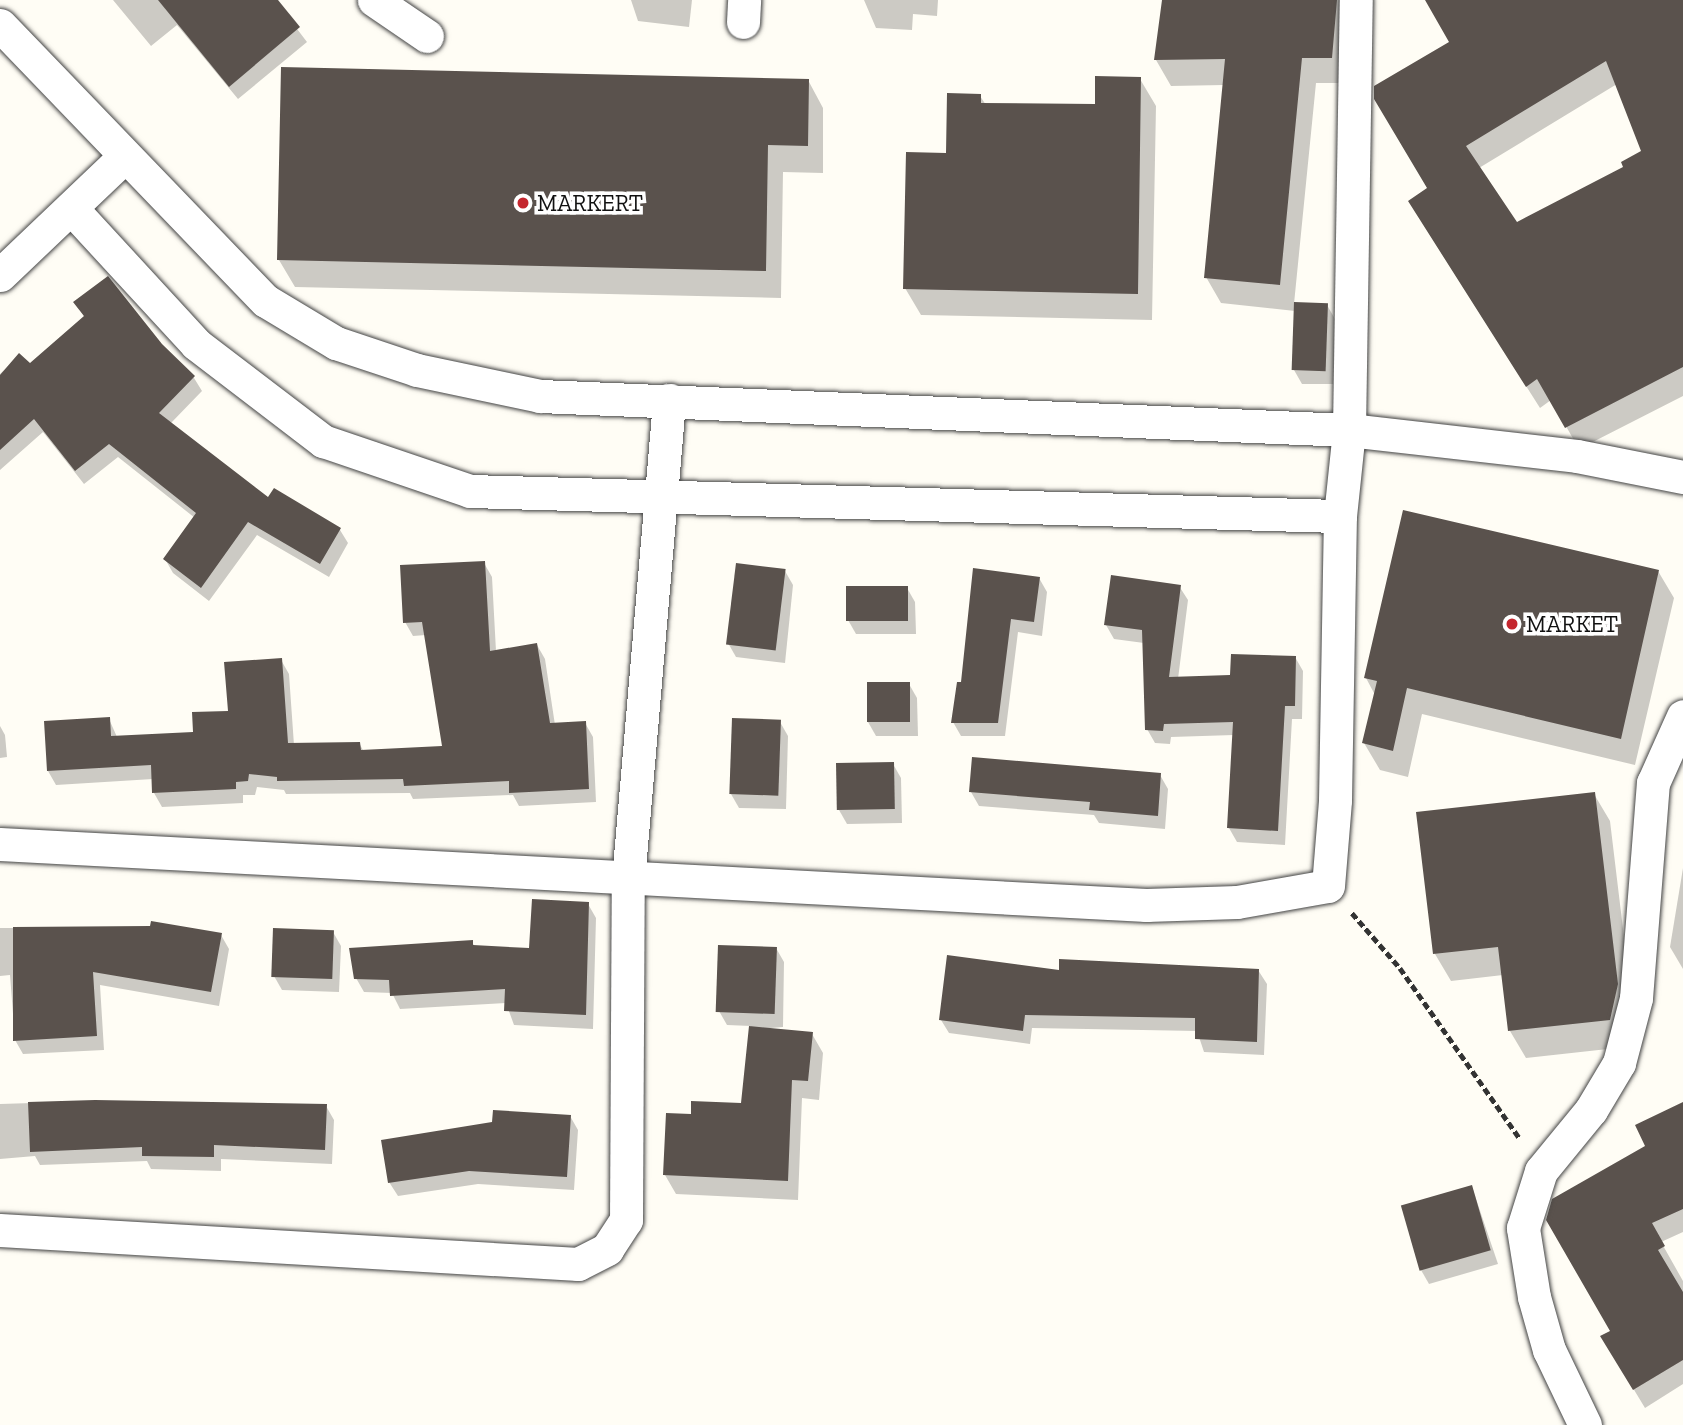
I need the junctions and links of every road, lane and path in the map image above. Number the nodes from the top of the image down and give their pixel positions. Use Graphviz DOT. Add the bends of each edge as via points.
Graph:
graph roads {
  1 [pos="374,0"];
  2 [pos="1356,0"];
  3 [pos="0,25"];
  4 [pos="427,36"];
  5 [pos="123,158"];
  6 [pos="72,209"];
  7 [pos="0,275"];
  8 [pos="669,400"];
  9 [pos="1349,430"];
  10 [pos="1683,477"];
  11 [pos="664,499"];
  12 [pos="1340,516"];
  13 [pos="1683,716"];
  14 [pos="0,844"];
  15 [pos="628,880"];
  16 [pos="1328,886"];
  17 [pos="1541,1171"];
  18 [pos="0,1230"];
  19 [pos="1585,1425"];
  1 -- 4 [label="street"];
  2 -- 9 [label="street"];
  3 -- 5 [label="street"];
  5 -- 6 [label="street"];
  5 -- 8 [label="street" via="266,301 336,343 417,370 540,396"];
  6 -- 7 [label="street"];
  6 -- 11 [label="street" via="196,345 323,442 470,491"];
  8 -- 9 [label="street"];
  8 -- 11 [label="street"];
  9 -- 10 [label="street" via="1577,456"];
  9 -- 12 [label="street"];
  11 -- 12 [label="street"];
  11 -- 15 [label="street"];
  12 -- 16 [label="street" via="1335,800"];
  13 -- 17 [label="street" via="1653,783 1636,998 1619,1063 1591,1110"];
  14 -- 15 [label="street"];
  15 -- 16 [label="street" via="1146,905 1237,902"];
  15 -- 18 [label="street" via="626,1220 607,1249 578,1264"];
  16 -- 17 [label="path" via="1400,968"];
  17 -- 19 [label="street" via="1523,1228 1534,1297 1549,1350"];
}
